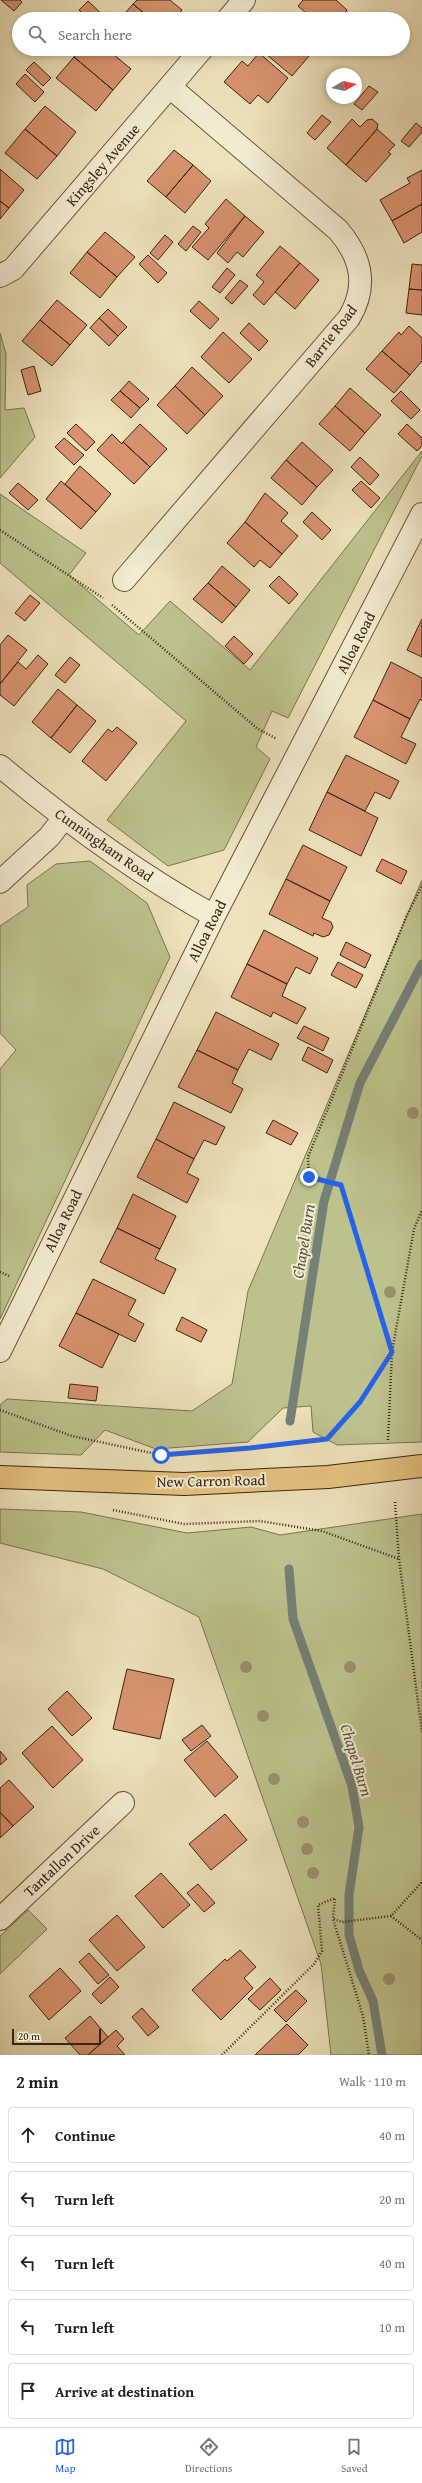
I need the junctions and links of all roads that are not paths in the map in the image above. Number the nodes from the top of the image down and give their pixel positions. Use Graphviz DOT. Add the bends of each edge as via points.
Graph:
graph roads {
  1 [pos="244,0"];
  2 [pos="234,12"];
  3 [pos="196,56"];
  4 [pos="170,87"];
  5 [pos="0,276"];
  6 [pos="422,514"];
  7 [pos="124,580"];
  8 [pos="0,766"];
  9 [pos="63,819"];
  10 [pos="0,882"];
  11 [pos="214,916"];
  12 [pos="0,1351"];
  13 [pos="422,1466"];
  14 [pos="0,1477"];
  15 [pos="123,1803"];
  16 [pos="0,1919"];
  1 -- 2 [label="street"];
  3 -- 4 [label="street, Kingsley Avenue"];
  4 -- 5 [label="street, Kingsley Avenue" via="14,269"];
  4 -- 7 [label="street, Barrie Road" via="338,230 349,243 358,263 361,283 358,303 349,318"];
  6 -- 11 [label="street, Alloa Road"];
  8 -- 9 [label="street, Cunningham Road"];
  9 -- 10 [label="street" via="49,837"];
  9 -- 11 [label="street, Cunningham Road" via="177,896"];
  11 -- 12 [label="street, Alloa Road"];
  13 -- 14 [label="main road, New Carron Road" via="328,1477 184,1484"];
  15 -- 16 [label="street, Tantallon Drive"];
}
